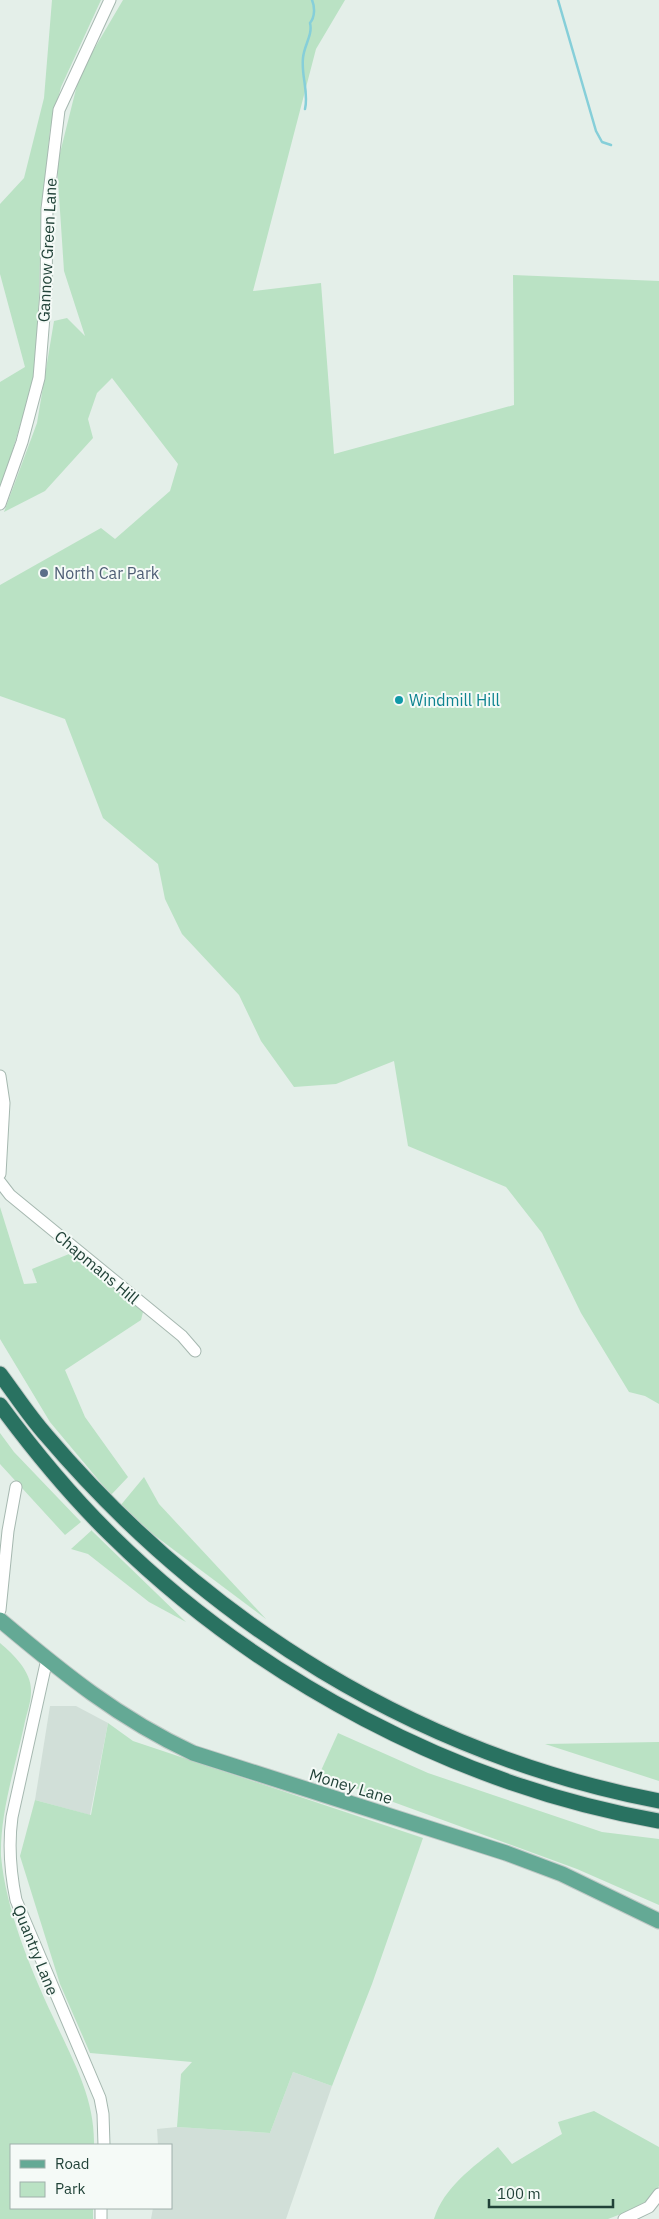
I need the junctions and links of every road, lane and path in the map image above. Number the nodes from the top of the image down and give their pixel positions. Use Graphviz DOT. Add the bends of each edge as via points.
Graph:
graph roads {
  1 [pos="110,0"];
  2 [pos="0,504"];
  3 [pos="0,1076"];
  4 [pos="0,1174"];
  5 [pos="0,1182"];
  6 [pos="195,1351"];
  7 [pos="0,1374"];
  8 [pos="0,1405"];
  9 [pos="16,1487"];
  10 [pos="0,1610"];
  11 [pos="0,1620"];
  12 [pos="47,1659"];
  13 [pos="659,1802"];
  14 [pos="659,1821"];
  15 [pos="659,1921"];
  16 [pos="104,2144"];
  17 [pos="659,2194"];
  18 [pos="624,2219"];
  1 -- 2 [label="street, Gannow Green Lane" via="59,110 47,209 46,292 39,378 22,442"];
  3 -- 4 [label="street" via="4,1103"];
  5 -- 6 [label="street, Chapmans Hill" via="10,1195 182,1336"];
  7 -- 13 [label="highway" via="44,1434 148,1544 212,1597 276,1643 334,1680 466,1744 533,1770"];
  8 -- 14 [label="highway" via="76,1500 113,1537 210,1619 300,1682 382,1727 479,1771 587,1805"];
  9 -- 10 [label="street"];
  11 -- 12 [label="main road, Money Lane"];
  12 -- 15 [label="main road, Money Lane" via="122,1716 193,1753 506,1853 562,1874"];
  12 -- 16 [label="street, Quantry Lane" via="12,1816 8,1841 10,1869 16,1900 100,2098 104,2114"];
  17 -- 18 [label="street" via="649,2206"];
}
